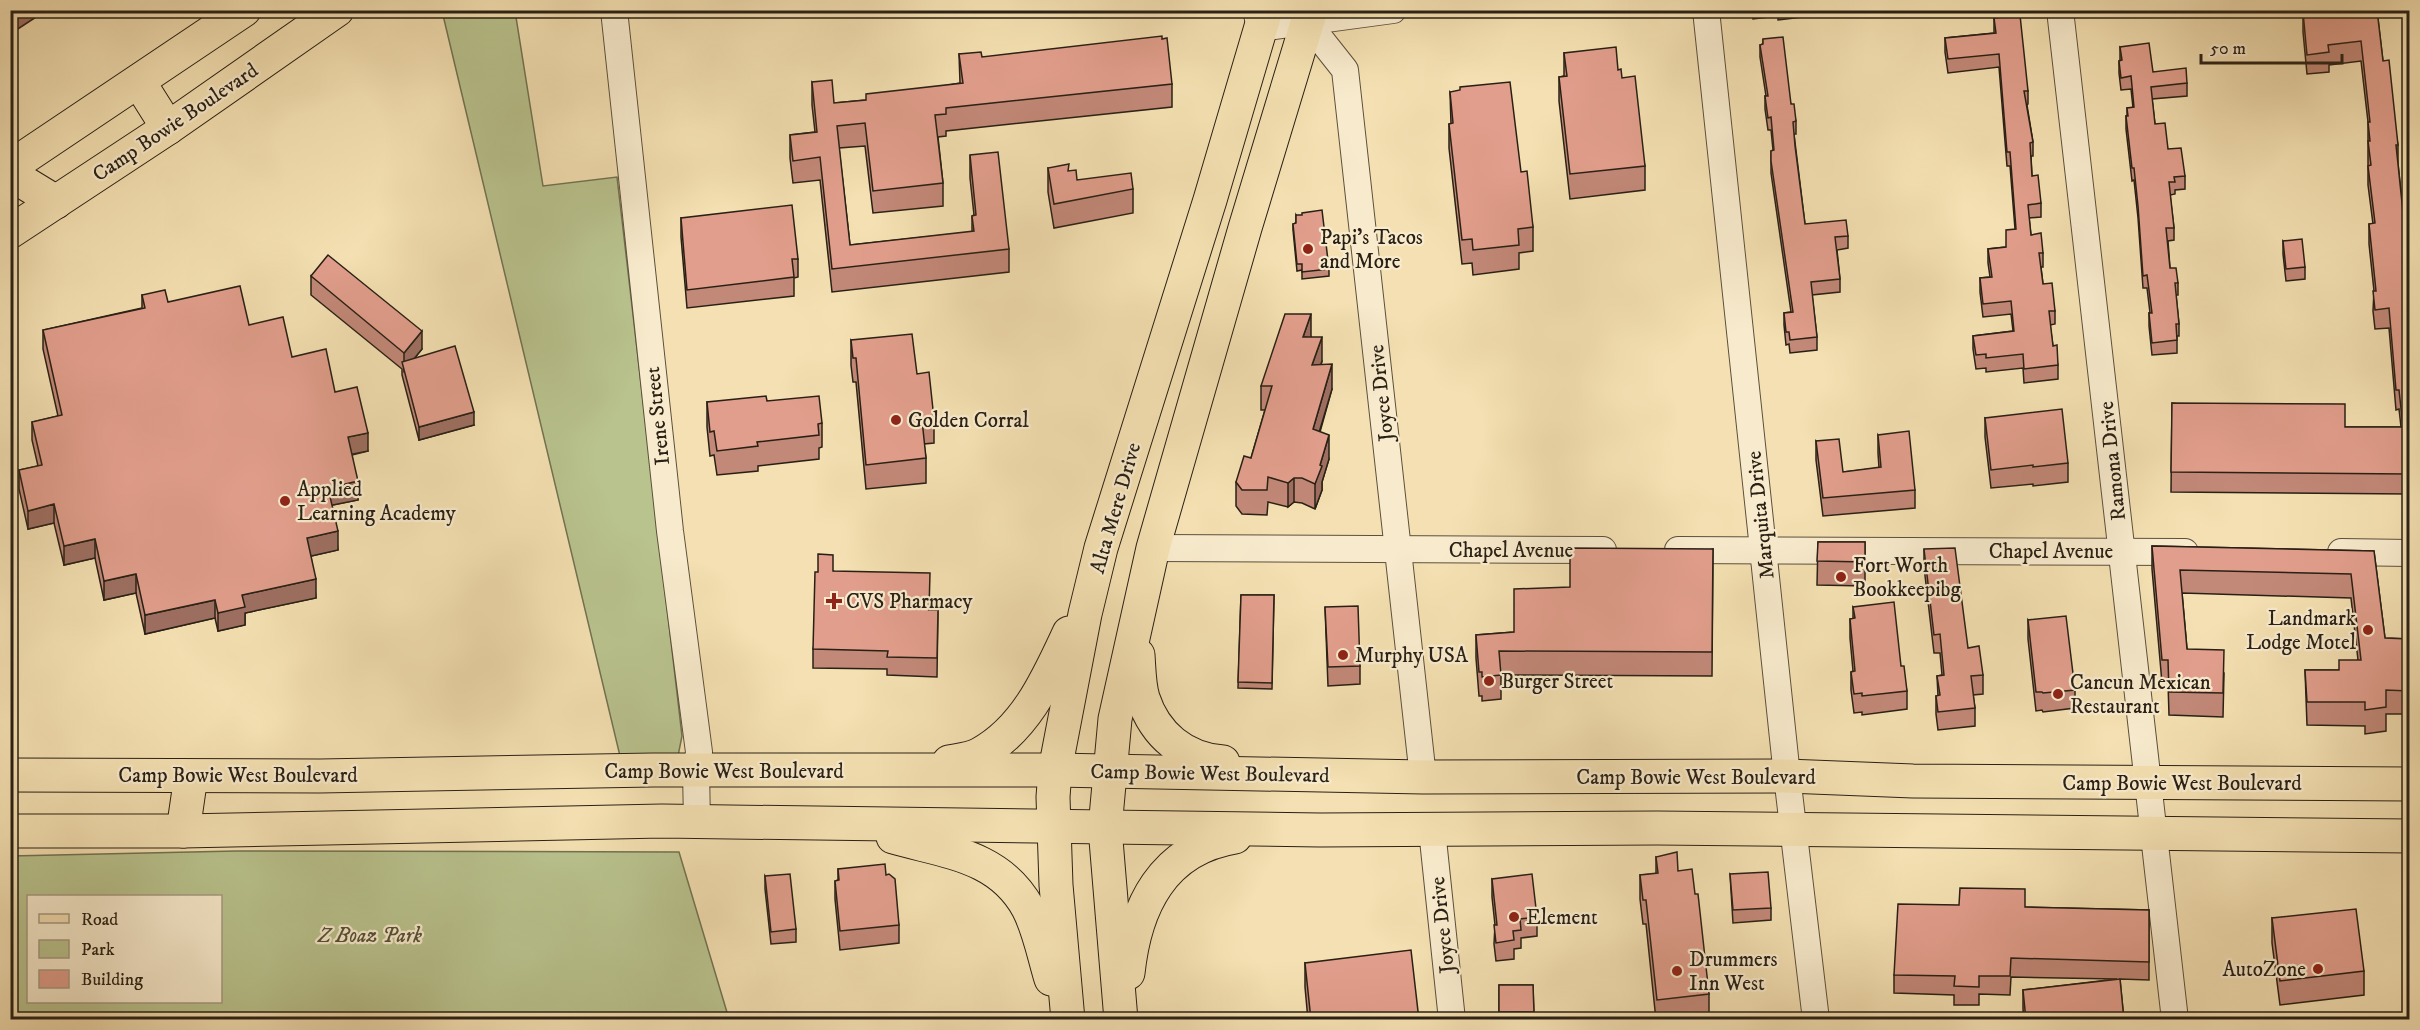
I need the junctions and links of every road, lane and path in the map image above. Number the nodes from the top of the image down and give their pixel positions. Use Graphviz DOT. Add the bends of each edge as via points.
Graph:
graph roads {
  1 [pos="244,10"];
  2 [pos="337,10"];
  3 [pos="614,10"];
  4 [pos="1393,10"];
  5 [pos="1706,10"];
  6 [pos="2060,10"];
  7 [pos="1312,14"];
  8 [pos="1261,16"];
  9 [pos="139,82"];
  10 [pos="168,128"];
  11 [pos="10,167"];
  12 [pos="10,174"];
  13 [pos="56,202"];
  14 [pos="10,232"];
  15 [pos="1153,548"];
  16 [pos="1397,549"];
  17 [pos="1622,550"];
  18 [pos="1658,550"];
  19 [pos="1764,550"];
  20 [pos="2122,551"];
  21 [pos="2206,552"];
  22 [pos="2314,552"];
  23 [pos="2409,553"];
  24 [pos="1094,580"];
  25 [pos="1136,620"];
  26 [pos="1055,770"];
  27 [pos="1110,770"];
  28 [pos="696,771"];
  29 [pos="904,771"];
  30 [pos="10,775"];
  31 [pos="191,776"];
  32 [pos="1787,776"];
  33 [pos="1389,777"];
  34 [pos="1423,777"];
  35 [pos="2148,784"];
  36 [pos="2409,784"];
  37 [pos="697,822"];
  38 [pos="877,825"];
  39 [pos="1053,826"];
  40 [pos="1105,828"];
  41 [pos="1795,829"];
  42 [pos="1320,830"];
  43 [pos="1432,830"];
  44 [pos="10,831"];
  45 [pos="183,831"];
  46 [pos="2154,834"];
  47 [pos="2409,836"];
  48 [pos="1066,1020"];
  49 [pos="1122,1020"];
  50 [pos="1452,1020"];
  51 [pos="1816,1020"];
  52 [pos="2175,1020"];
  1 -- 9 [label="main road"];
  2 -- 10 [label="main road, Camp Bowie Boulevard"];
  3 -- 28 [label="street, Irene Street" via="670,531 699,752"];
  4 -- 7 [label="street"];
  5 -- 19 [label="street, Marquita Drive"];
  6 -- 20 [label="street, Ramona Drive"];
  7 -- 8 [label="street"];
  7 -- 15 [label="main road"];
  7 -- 16 [label="street, Joyce Drive" via="1345,70"];
  8 -- 24 [label="main road, Alta Mere Drive" via="1210,200"];
  9 -- 10 [label="main road"];
  9 -- 11 [label="main road"];
  10 -- 13 [label="main road, Camp Bowie Boulevard"];
  12 -- 13 [label="main road"];
  13 -- 14 [label="main road, Camp Bowie Boulevard"];
  15 -- 16 [label="street, Chapel Avenue"];
  15 -- 25 [label="main road"];
  16 -- 17 [label="street, Chapel Avenue"];
  16 -- 34 [label="street, Joyce Drive"];
  18 -- 19 [label="street, Chapel Avenue"];
  19 -- 20 [label="street, Chapel Avenue"];
  19 -- 32 [label="street, Marquita Drive"];
  20 -- 21 [label="street, Chapel Avenue"];
  20 -- 35 [label="street, Ramona Drive"];
  22 -- 23 [label="street"];
  24 -- 26 [label="main road, Alta Mere Drive"];
  24 -- 29 [label="main road" via="1044,686 1003,739 978,755"];
  25 -- 27 [label="main road" via="1115,719"];
  25 -- 33 [label="main road" via="1142,697 1156,725 1185,753 1209,761"];
  26 -- 27 [label="main road, Camp Bowie West Boulevard"];
  26 -- 29 [label="main road, Camp Bowie West Boulevard"];
  26 -- 39 [label="main road, Alta Mere Drive"];
  27 -- 33 [label="main road, Camp Bowie West Boulevard"];
  27 -- 40 [label="main road"];
  28 -- 29 [label="main road, Camp Bowie West Boulevard"];
  28 -- 31 [label="main road, Camp Bowie West Boulevard"];
  28 -- 37 [label="street, Irene Street"];
  30 -- 31 [label="main road, Camp Bowie West Boulevard"];
  31 -- 45 [label="main road"];
  32 -- 34 [label="main road, Camp Bowie West Boulevard"];
  32 -- 35 [label="main road, Camp Bowie West Boulevard" via="1913,782"];
  32 -- 41 [label="street, Marquita Drive"];
  33 -- 34 [label="main road, Camp Bowie West Boulevard"];
  35 -- 36 [label="main road, Camp Bowie West Boulevard"];
  35 -- 46 [label="street, Ramona Drive"];
  37 -- 38 [label="main road"];
  37 -- 45 [label="main road"];
  38 -- 39 [label="main road"];
  38 -- 48 [label="main road" via="893,837 973,858 1015,888 1029,910"];
  39 -- 40 [label="main road"];
  39 -- 48 [label="main road, Alta Mere Drive"];
  40 -- 42 [label="main road"];
  40 -- 49 [label="main road"];
  41 -- 43 [label="main road"];
  41 -- 46 [label="main road"];
  41 -- 51 [label="street, Marquita Drive"];
  42 -- 43 [label="main road"];
  42 -- 49 [label="main road" via="1231,838 1202,846 1172,866 1147,898 1136,925"];
  43 -- 50 [label="street, Joyce Drive"];
  44 -- 45 [label="main road"];
  46 -- 47 [label="main road"];
  46 -- 52 [label="street, Ramona Drive"];
}
